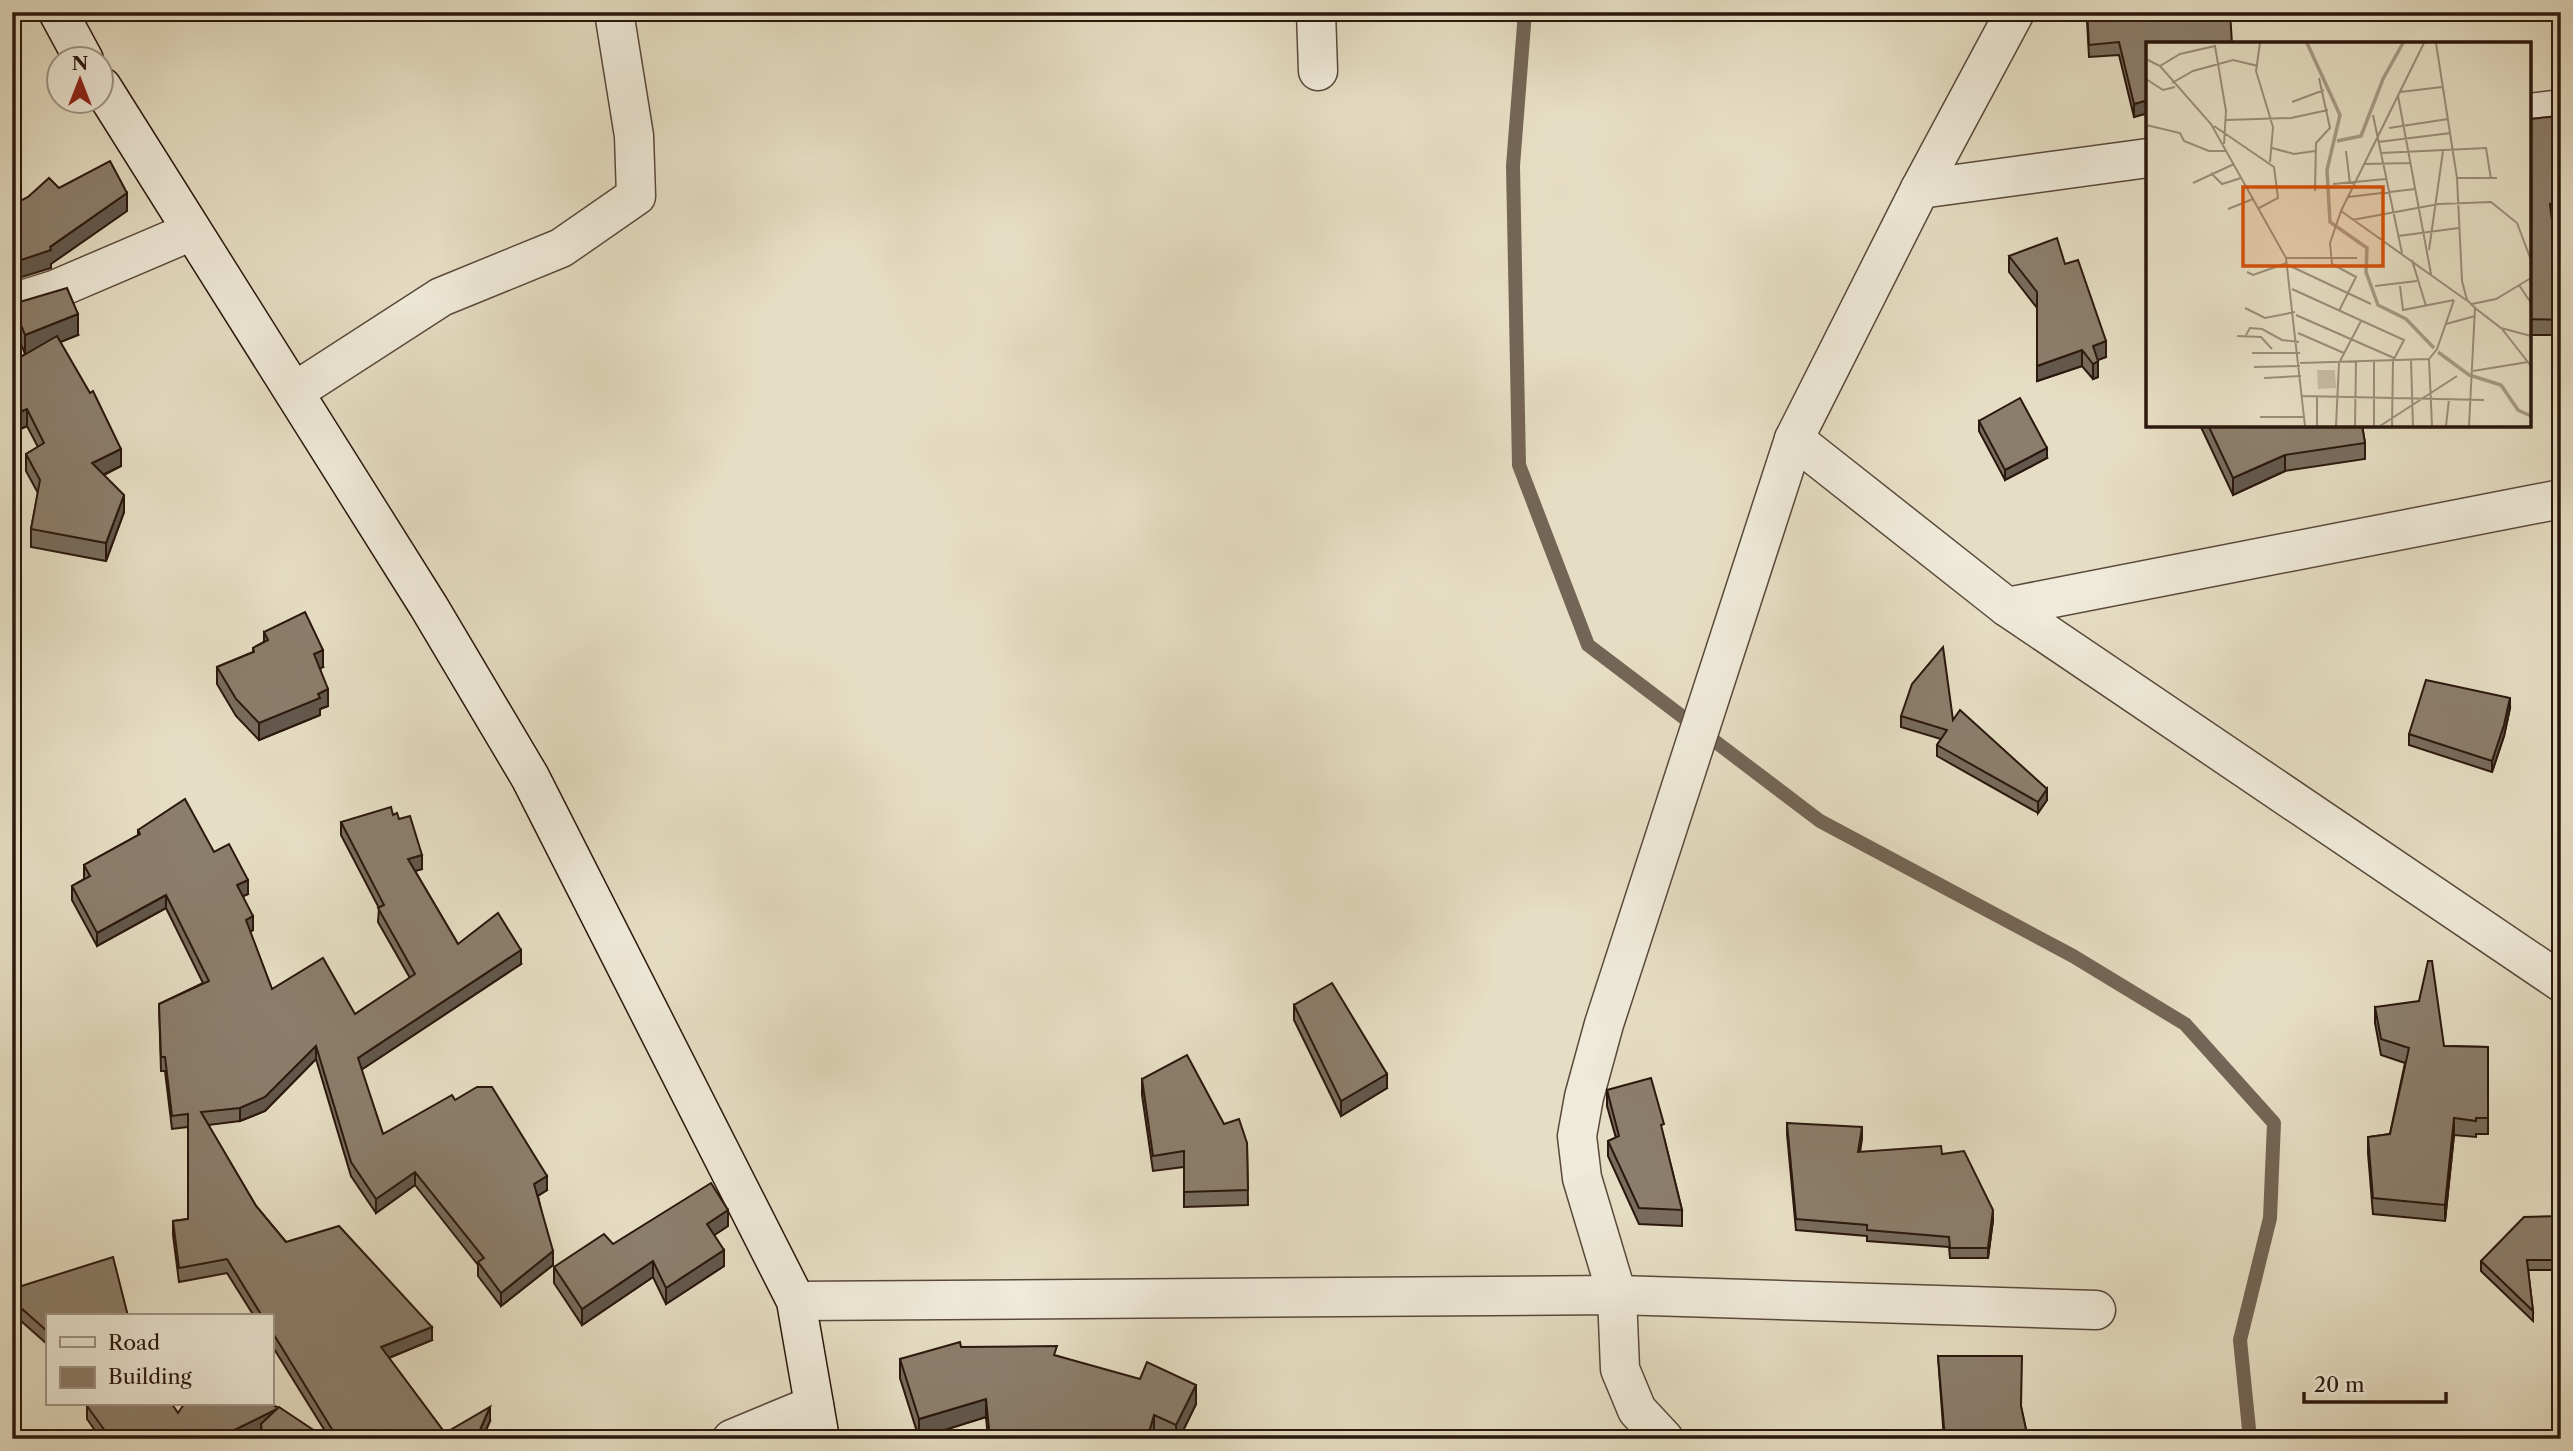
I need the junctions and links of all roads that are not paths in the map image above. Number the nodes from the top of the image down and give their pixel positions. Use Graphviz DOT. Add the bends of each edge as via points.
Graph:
graph roads {
  1 [pos="58,12"];
  2 [pos="614,12"];
  3 [pos="1316,12"];
  4 [pos="2015,12"];
  5 [pos="77,46"];
  6 [pos="1318,71"];
  7 [pos="116,109"];
  8 [pos="2561,109"];
  9 [pos="2531,113"];
  10 [pos="2146,158"];
  11 [pos="1920,188"];
  12 [pos="192,231"];
  13 [pos="12,303"];
  14 [pos="294,392"];
  15 [pos="1794,439"];
  16 [pos="2561,499"];
  17 [pos="2007,607"];
  18 [pos="2561,982"];
  19 [pos="1617,1295"];
  20 [pos="796,1301"];
  21 [pos="2096,1310"];
  22 [pos="820,1429"];
  23 [pos="732,1439"];
  24 [pos="1664,1439"];
  1 -- 5 [label="street"];
  2 -- 14 [label="street" via="634,136 636,196 561,248 441,297"];
  3 -- 6 [label="street"];
  4 -- 11 [label="street"];
  7 -- 12 [label="street"];
  8 -- 9 [label="street"];
  10 -- 11 [label="street"];
  11 -- 15 [label="street"];
  12 -- 13 [label="street" via="54,290"];
  12 -- 14 [label="street"];
  14 -- 20 [label="street" via="530,777"];
  15 -- 17 [label="street"];
  15 -- 19 [label="street" via="1584,1097 1577,1136 1582,1178"];
  16 -- 17 [label="street"];
  17 -- 18 [label="street"];
  19 -- 20 [label="street"];
  19 -- 21 [label="street"];
  19 -- 24 [label="street" via="1620,1369 1637,1410"];
  20 -- 22 [label="street"];
  22 -- 23 [label="street"];
}
